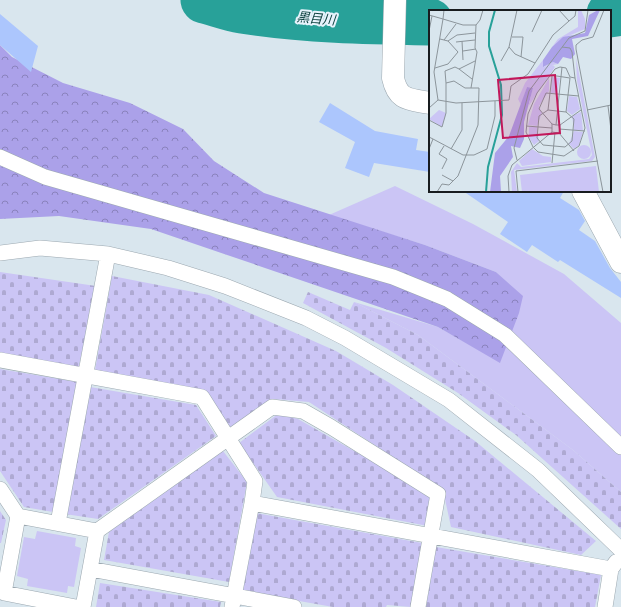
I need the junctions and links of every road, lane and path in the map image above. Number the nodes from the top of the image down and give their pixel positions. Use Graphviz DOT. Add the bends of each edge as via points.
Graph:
graph roads {
  1 [pos="394,0"];
  2 [pos="429,103"];
  3 [pos="0,157"];
  4 [pos="584,192"];
  5 [pos="0,253"];
  6 [pos="108,254"];
  7 [pos="621,262"];
  8 [pos="0,360"];
  9 [pos="86,376"];
  10 [pos="229,437"];
  11 [pos="621,447"];
  12 [pos="0,489"];
  13 [pos="252,503"];
  14 [pos="18,516"];
  15 [pos="58,523"];
  16 [pos="97,531"];
  17 [pos="431,535"];
  18 [pos="621,550"];
  19 [pos="5,553"];
  20 [pos="621,555"];
  21 [pos="90,569"];
  22 [pos="611,569"];
  23 [pos="2,594"];
  24 [pos="233,601"];
  25 [pos="42,604"];
  26 [pos="76,607"];
  27 [pos="83,607"];
  28 [pos="294,607"];
  29 [pos="418,607"];
  30 [pos="605,607"];
  1 -- 2 [label="street" via="393,78 396,90 401,96"];
  3 -- 11 [label="lane" via="45,177 393,276 447,299 505,334"];
  4 -- 7 [label="street"];
  5 -- 6 [label="lane" via="40,248"];
  6 -- 9 [label="lane"];
  6 -- 18 [label="lane" via="168,268 225,286 306,318 345,338 449,400 538,470"];
  8 -- 9 [label="lane"];
  9 -- 10 [label="lane" via="202,397"];
  9 -- 15 [label="lane"];
  10 -- 13 [label="lane" via="255,481"];
  10 -- 16 [label="lane"];
  10 -- 17 [label="lane" via="272,407 303,411 438,494"];
  12 -- 14 [label="lane"];
  13 -- 17 [label="lane"];
  13 -- 24 [label="lane"];
  14 -- 15 [label="lane"];
  14 -- 19 [label="lane"];
  15 -- 16 [label="lane"];
  16 -- 21 [label="lane"];
  17 -- 22 [label="lane"];
  17 -- 29 [label="lane"];
  19 -- 23 [label="lane"];
  20 -- 22 [label="lane"];
  21 -- 24 [label="lane"];
  21 -- 27 [label="lane"];
  22 -- 30 [label="lane"];
  23 -- 25 [label="lane"];
  24 -- 28 [label="lane"];
  25 -- 26 [label="lane"];
}
